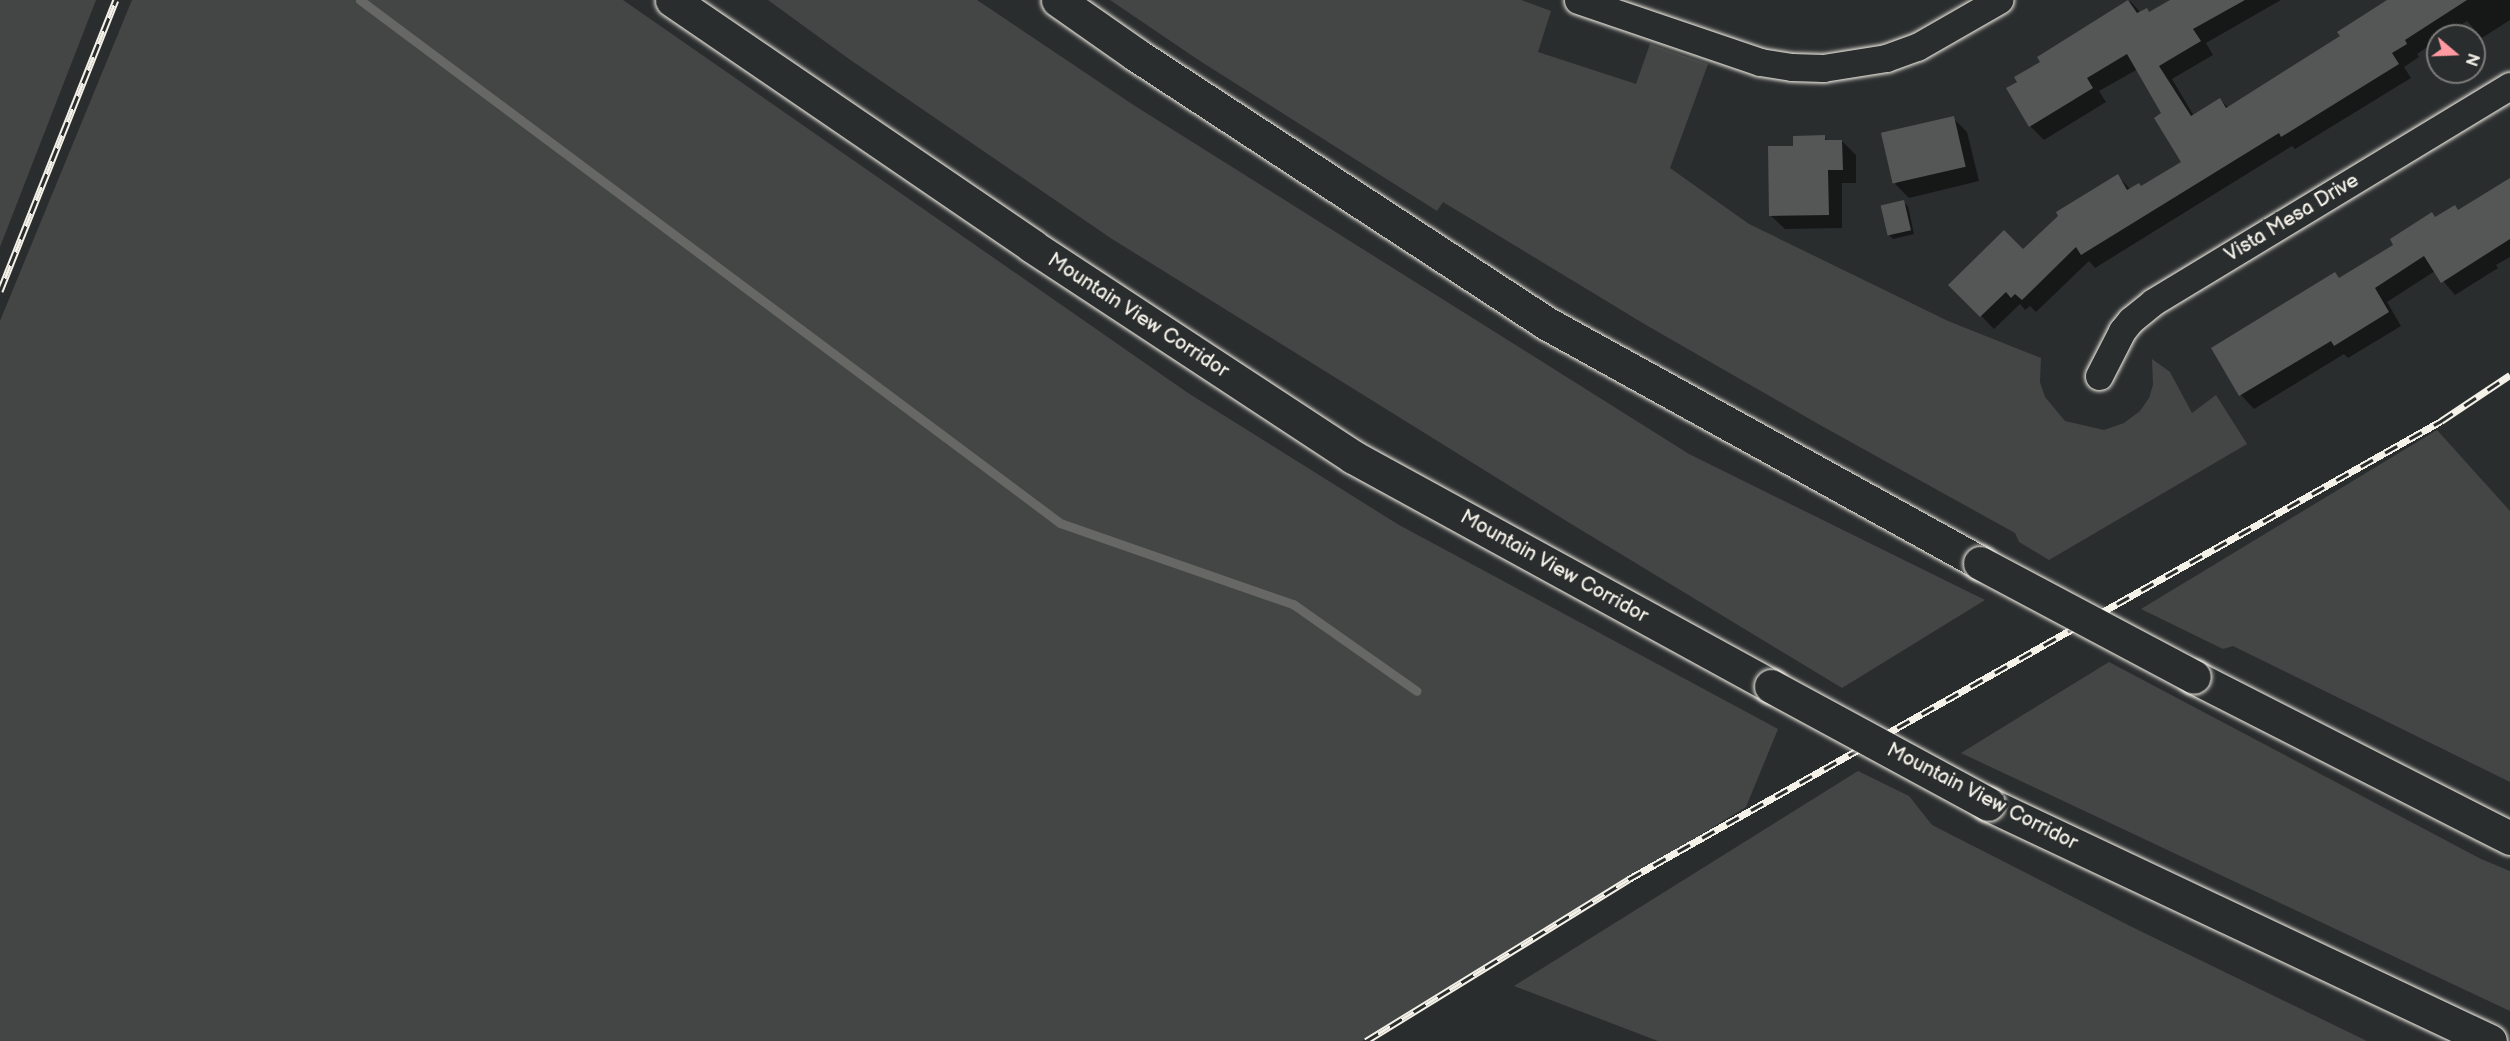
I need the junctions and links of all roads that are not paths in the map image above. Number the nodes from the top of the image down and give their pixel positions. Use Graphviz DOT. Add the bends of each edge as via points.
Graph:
graph roads {
  1 [pos="672,0"];
  2 [pos="1058,0"];
  3 [pos="1578,0"];
  4 [pos="1999,0"];
  5 [pos="2510,86"];
  6 [pos="2099,376"];
  7 [pos="2510,838"];
  8 [pos="2490,1041"];
  1 -- 8 [label="highway, Mountain View Corridor, bridge" via="1032,246 1353,457 1988,804"];
  2 -- 7 [label="highway, bridge" via="1546,322 1980,563"];
  3 -- 4 [label="street" via="1760,62 1823,68 1886,58 1917,47"];
  5 -- 6 [label="street, Vista Mesa Drive" via="2153,302 2122,332"];
}
